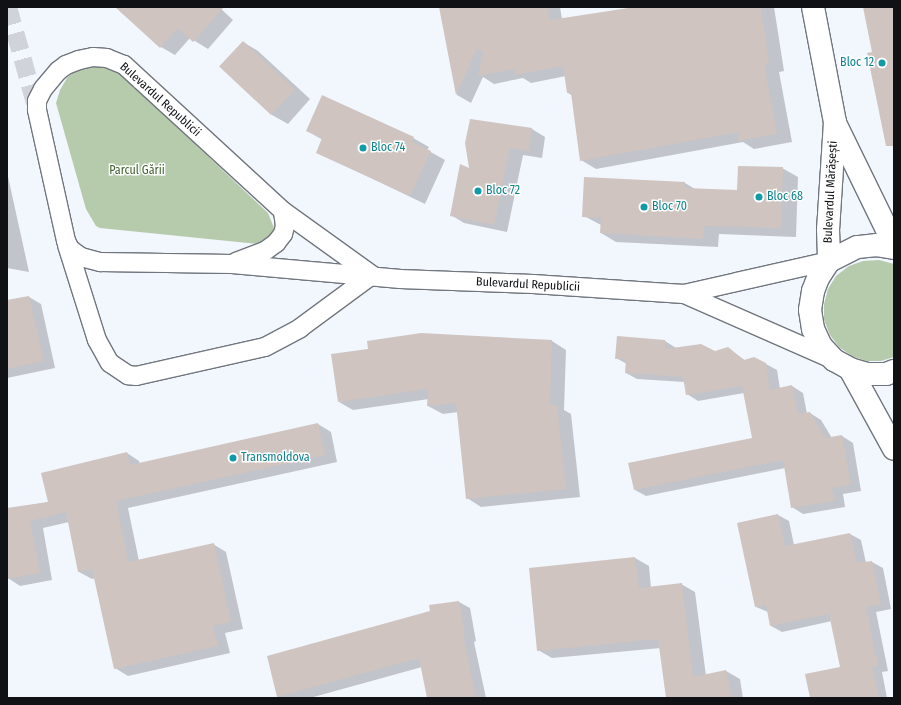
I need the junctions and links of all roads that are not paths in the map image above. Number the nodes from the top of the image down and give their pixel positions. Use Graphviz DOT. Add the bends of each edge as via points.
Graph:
graph roads {
  1 [pos="813,7"];
  2 [pos="835,122"];
  3 [pos="283,211"];
  4 [pos="66,241"];
  5 [pos="894,244"];
  6 [pos="894,248"];
  7 [pos="829,261"];
  8 [pos="232,264"];
  9 [pos="372,275"];
  10 [pos="684,294"];
  11 [pos="842,365"];
  12 [pos="894,371"];
  13 [pos="894,449"];
  1 -- 2 [label="main road, Bulevardul Mărășești"];
  2 -- 5 [label="main road, Bulevardul Mărășești"];
  2 -- 7 [label="main road, Bulevardul Mărășești" via="828,229"];
  3 -- 4 [label="street, Bulevardul Republicii" via="124,65 107,58 93,57 66,65 58,71 43,89 37,102"];
  3 -- 8 [label="street" via="285,226 276,243 265,251"];
  3 -- 9 [label="street, Bulevardul Republicii"];
  4 -- 8 [label="street, Bulevardul Republicii" via="70,249 81,257 100,262"];
  4 -- 9 [label="street, Bulevardul Republicii" via="97,340 110,363 128,375 136,376 265,347 306,324"];
  6 -- 7 [label="main road" via="876,245 857,247"];
  7 -- 10 [label="street, Bulevardul Republicii"];
  7 -- 11 [label="main road" via="818,278 810,310 813,329 821,346"];
  8 -- 9 [label="street, Bulevardul Republicii"];
  9 -- 10 [label="street, Bulevardul Republicii" via="400,279 533,284"];
  10 -- 11 [label="street, Bulevardul Republicii"];
  11 -- 12 [label="main road" via="867,374 886,374"];
  11 -- 13 [label="main road"];
}
